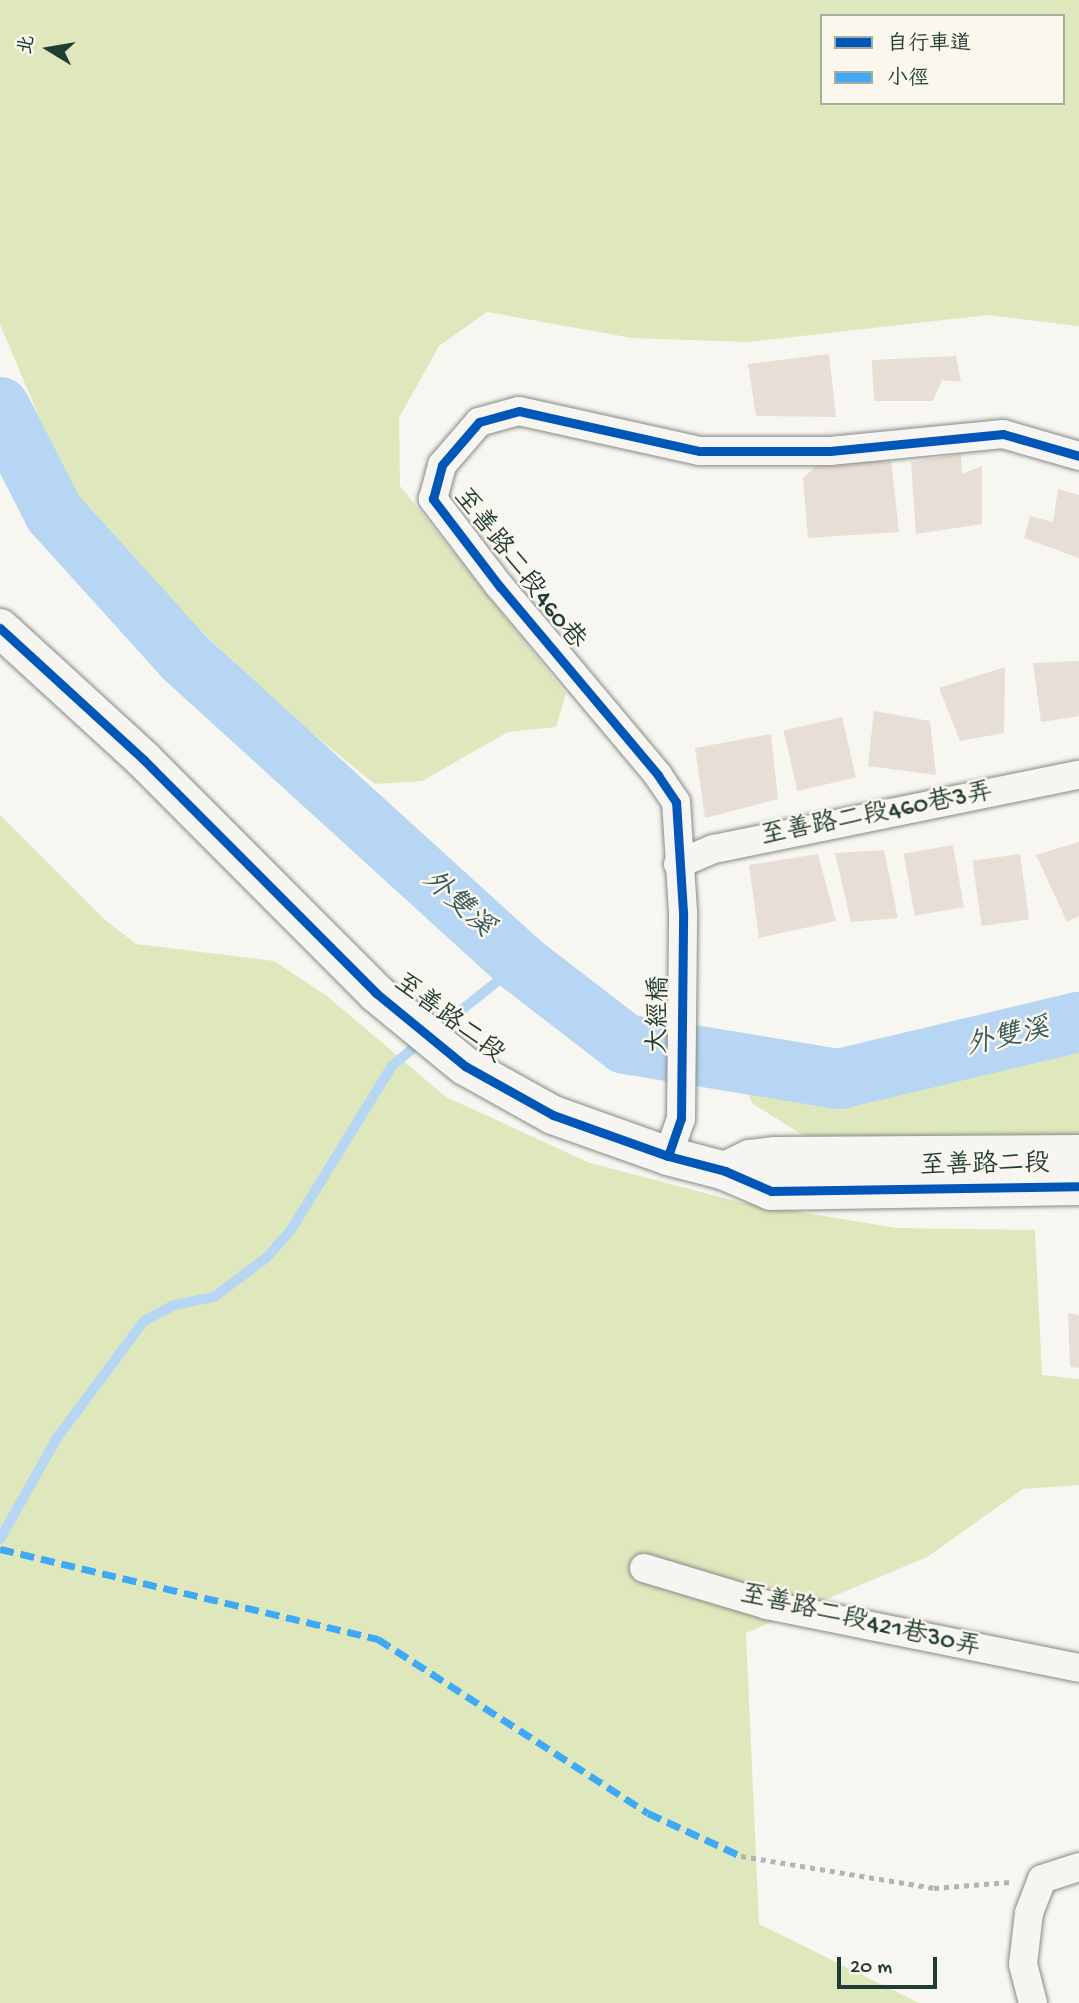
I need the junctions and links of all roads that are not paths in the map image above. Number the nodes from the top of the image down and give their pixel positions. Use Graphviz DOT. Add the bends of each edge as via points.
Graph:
graph roads {
  1 [pos="1079,456"];
  2 [pos="0,628"];
  3 [pos="1079,775"];
  4 [pos="678,864"];
  5 [pos="683,912"];
  6 [pos="1079,1154"];
  7 [pos="668,1156"];
  8 [pos="725,1171"];
  9 [pos="1079,1186"];
  10 [pos="644,1568"];
  11 [pos="1079,1668"];
  12 [pos="1079,1867"];
  13 [pos="1033,2003"];
  1 -- 4 [label="street, 至善路二段460巷" via="1003,434 830,451 700,451 519,411 479,422 442,465 433,499 500,587 658,775 676,802"];
  2 -- 7 [label="street, 至善路二段" via="144,760 376,993 465,1066 552,1115"];
  3 -- 4 [label="street, 至善路二段460巷3弄" via="714,849"];
  4 -- 5 [label="street, 至善路二段460巷"];
  5 -- 7 [label="street, 大經橋" via="681,1119"];
  6 -- 8 [label="street, 至善路二段" via="775,1156 750,1159"];
  7 -- 8 [label="street, 至善路二段"];
  8 -- 9 [label="street, 至善路二段" via="771,1191"];
  10 -- 11 [label="street, 至善路二段421巷30弄" via="767,1605"];
  12 -- 13 [label="street" via="1042,1879 1029,1913 1023,1964"];
}
